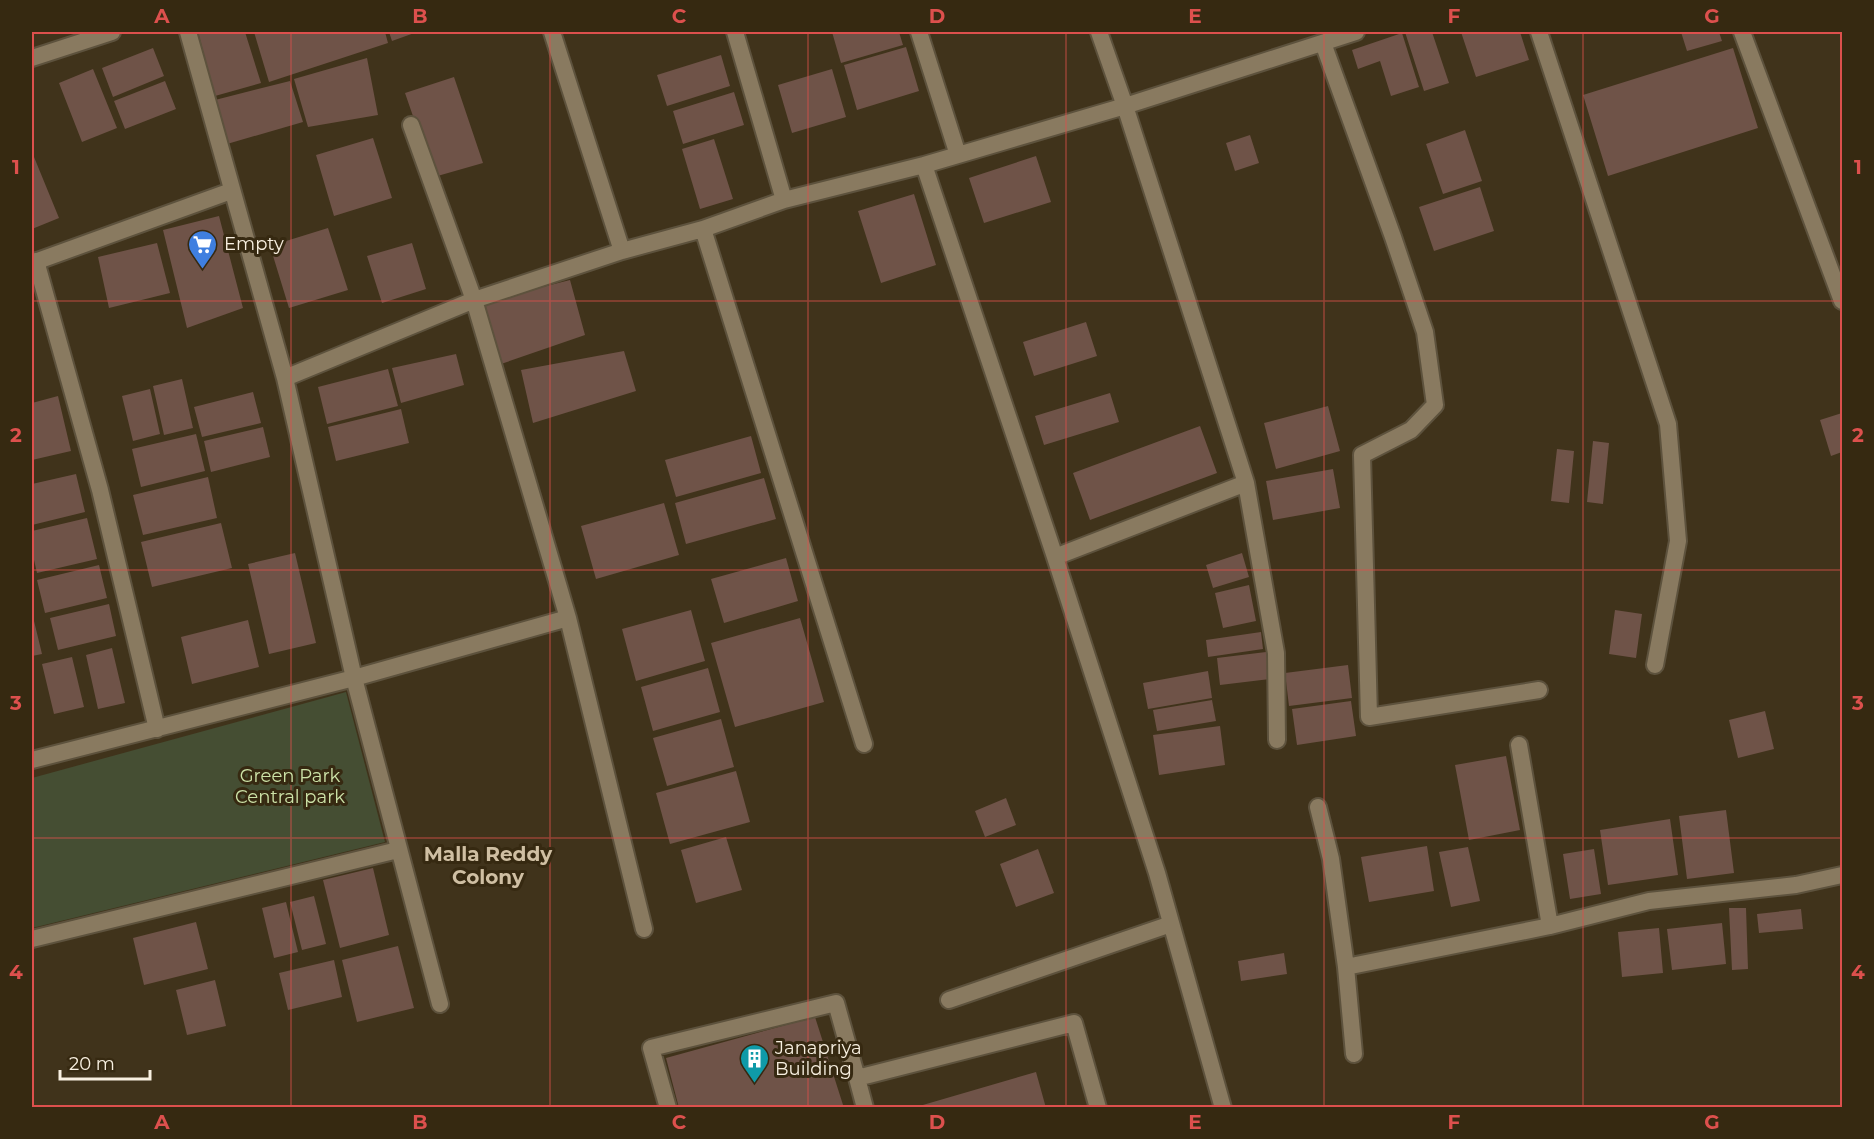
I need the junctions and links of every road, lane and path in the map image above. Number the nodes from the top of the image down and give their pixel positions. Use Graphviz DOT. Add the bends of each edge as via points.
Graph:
graph roads {
  1 [pos="112,32"];
  2 [pos="188,32"];
  3 [pos="552,32"];
  4 [pos="735,32"];
  5 [pos="919,32"];
  6 [pos="1099,32"];
  7 [pos="1356,32"];
  8 [pos="1539,32"];
  9 [pos="1742,32"];
  10 [pos="1323,42"];
  11 [pos="32,58"];
  12 [pos="1125,106"];
  13 [pos="411,125"];
  14 [pos="958,155"];
  15 [pos="924,165"];
  16 [pos="231,191"];
  17 [pos="784,200"];
  18 [pos="703,229"];
  19 [pos="622,251"];
  20 [pos="34,262"];
  21 [pos="474,300"];
  22 [pos="1842,301"];
  23 [pos="285,378"];
  24 [pos="1246,483"];
  25 [pos="1055,557"];
  26 [pos="568,618"];
  27 [pos="1655,665"];
  28 [pos="354,678"];
  29 [pos="1539,690"];
  30 [pos="157,729"];
  31 [pos="1277,740"];
  32 [pos="864,744"];
  33 [pos="1519,745"];
  34 [pos="32,760"];
  35 [pos="1318,807"];
  36 [pos="398,850"];
  37 [pos="1841,876"];
  38 [pos="1171,924"];
  39 [pos="1550,926"];
  40 [pos="644,929"];
  41 [pos="32,939"];
  42 [pos="1346,967"];
  43 [pos="949,1000"];
  44 [pos="440,1004"];
  45 [pos="1354,1054"];
  46 [pos="857,1078"];
  47 [pos="668,1107"];
  48 [pos="865,1107"];
  49 [pos="1098,1107"];
  50 [pos="1223,1107"];
  1 -- 11 [label="street"];
  2 -- 16 [label="street"];
  3 -- 19 [label="street"];
  4 -- 17 [label="street"];
  5 -- 14 [label="street"];
  6 -- 12 [label="street"];
  7 -- 10 [label="street"];
  8 -- 27 [label="street" via="1668,424 1678,541"];
  9 -- 22 [label="street"];
  10 -- 12 [label="street"];
  10 -- 29 [label="street" via="1425,332 1435,405 1411,430 1362,455 1369,717"];
  12 -- 14 [label="street"];
  12 -- 24 [label="street"];
  13 -- 21 [label="street"];
  14 -- 15 [label="street"];
  15 -- 17 [label="street"];
  15 -- 25 [label="street"];
  16 -- 20 [label="street"];
  16 -- 23 [label="street"];
  17 -- 18 [label="street"];
  18 -- 19 [label="street"];
  18 -- 32 [label="street"];
  19 -- 21 [label="street"];
  20 -- 30 [label="street" via="100,490"];
  21 -- 23 [label="street"];
  21 -- 26 [label="street"];
  23 -- 28 [label="street"];
  24 -- 25 [label="street"];
  24 -- 31 [label="street" via="1276,653"];
  25 -- 38 [label="street"];
  26 -- 28 [label="street"];
  26 -- 40 [label="street"];
  28 -- 30 [label="street"];
  28 -- 36 [label="street"];
  30 -- 34 [label="street"];
  33 -- 39 [label="street"];
  35 -- 42 [label="street" via="1331,859"];
  36 -- 41 [label="street"];
  36 -- 44 [label="street"];
  37 -- 39 [label="street" via="1649,902"];
  38 -- 43 [label="street"];
  38 -- 50 [label="street"];
  39 -- 42 [label="street"];
  42 -- 45 [label="street"];
  46 -- 47 [label="street" via="836,1003 651,1048"];
  46 -- 48 [label="street"];
  46 -- 49 [label="street" via="1074,1023"];
}
